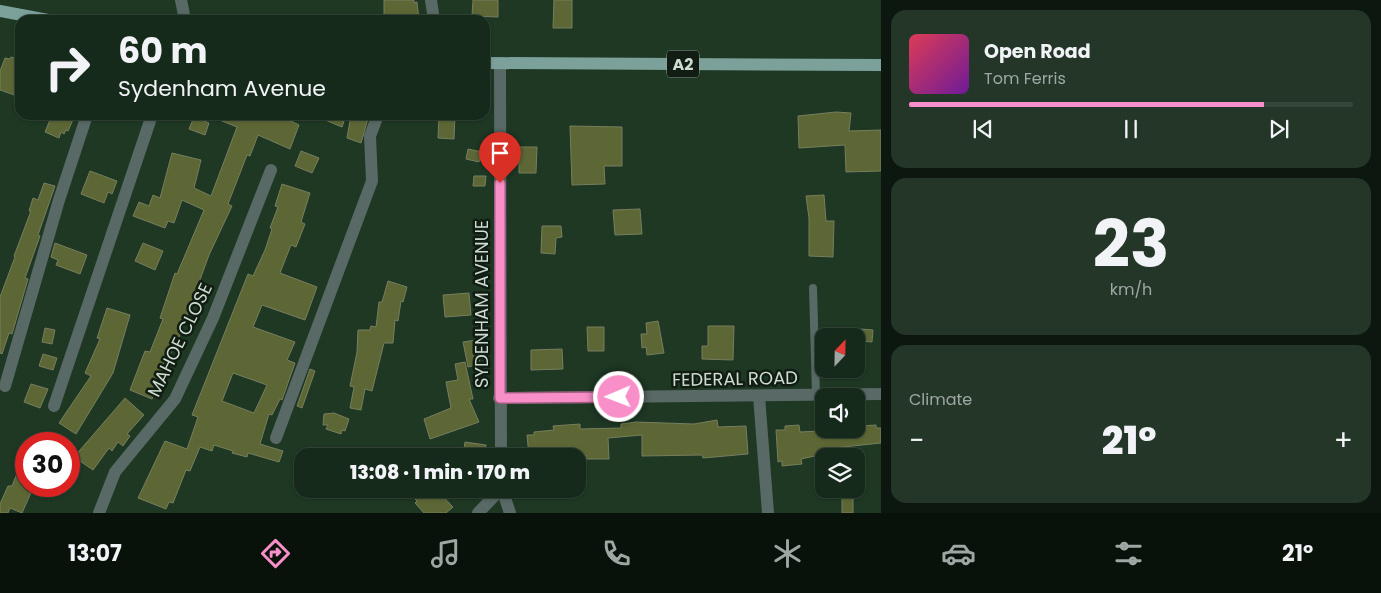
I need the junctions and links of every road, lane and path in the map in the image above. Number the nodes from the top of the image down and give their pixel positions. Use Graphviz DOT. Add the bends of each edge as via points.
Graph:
graph roads {
  1 [pos="181,0"];
  2 [pos="431,0"];
  3 [pos="0,11"];
  4 [pos="21,15"];
  5 [pos="184,15"];
  6 [pos="433,15"];
  7 [pos="490,62"];
  8 [pos="500,63"];
  9 [pos="881,65"];
  10 [pos="85,120"];
  11 [pos="150,120"];
  12 [pos="376,120"];
  13 [pos="271,170"];
  14 [pos="813,288"];
  15 [pos="4,386"];
  16 [pos="816,388"];
  17 [pos="865,394"];
  18 [pos="881,394"];
  19 [pos="815,395"];
  20 [pos="759,396"];
  21 [pos="500,398"];
  22 [pos="54,406"];
  23 [pos="276,438"];
  24 [pos="501,448"];
  25 [pos="493,498"];
  26 [pos="505,498"];
  27 [pos="99,513"];
  28 [pos="478,513"];
  29 [pos="510,513"];
  30 [pos="768,513"];
  1 -- 5 [label="street"];
  2 -- 6 [label="street"];
  3 -- 4 [label="main road"];
  7 -- 8 [label="main road, A2"];
  8 -- 9 [label="main road, A2"];
  8 -- 21 [label="street, SYDENHAM AVENUE"];
  10 -- 15 [label="street"];
  11 -- 22 [label="street"];
  12 -- 23 [label="street" via="370,136 372,181"];
  13 -- 27 [label="street, MAHOE CLOSE" via="213,318 175,399 115,472"];
  14 -- 16 [label="lane"];
  17 -- 18 [label="street, FEDERAL ROAD"];
  19 -- 20 [label="street, FEDERAL ROAD"];
  20 -- 21 [label="street, FEDERAL ROAD"];
  20 -- 30 [label="street"];
  21 -- 24 [label="street, SYDENHAM AVENUE"];
  25 -- 28 [label="street"];
  26 -- 29 [label="street"];
}
